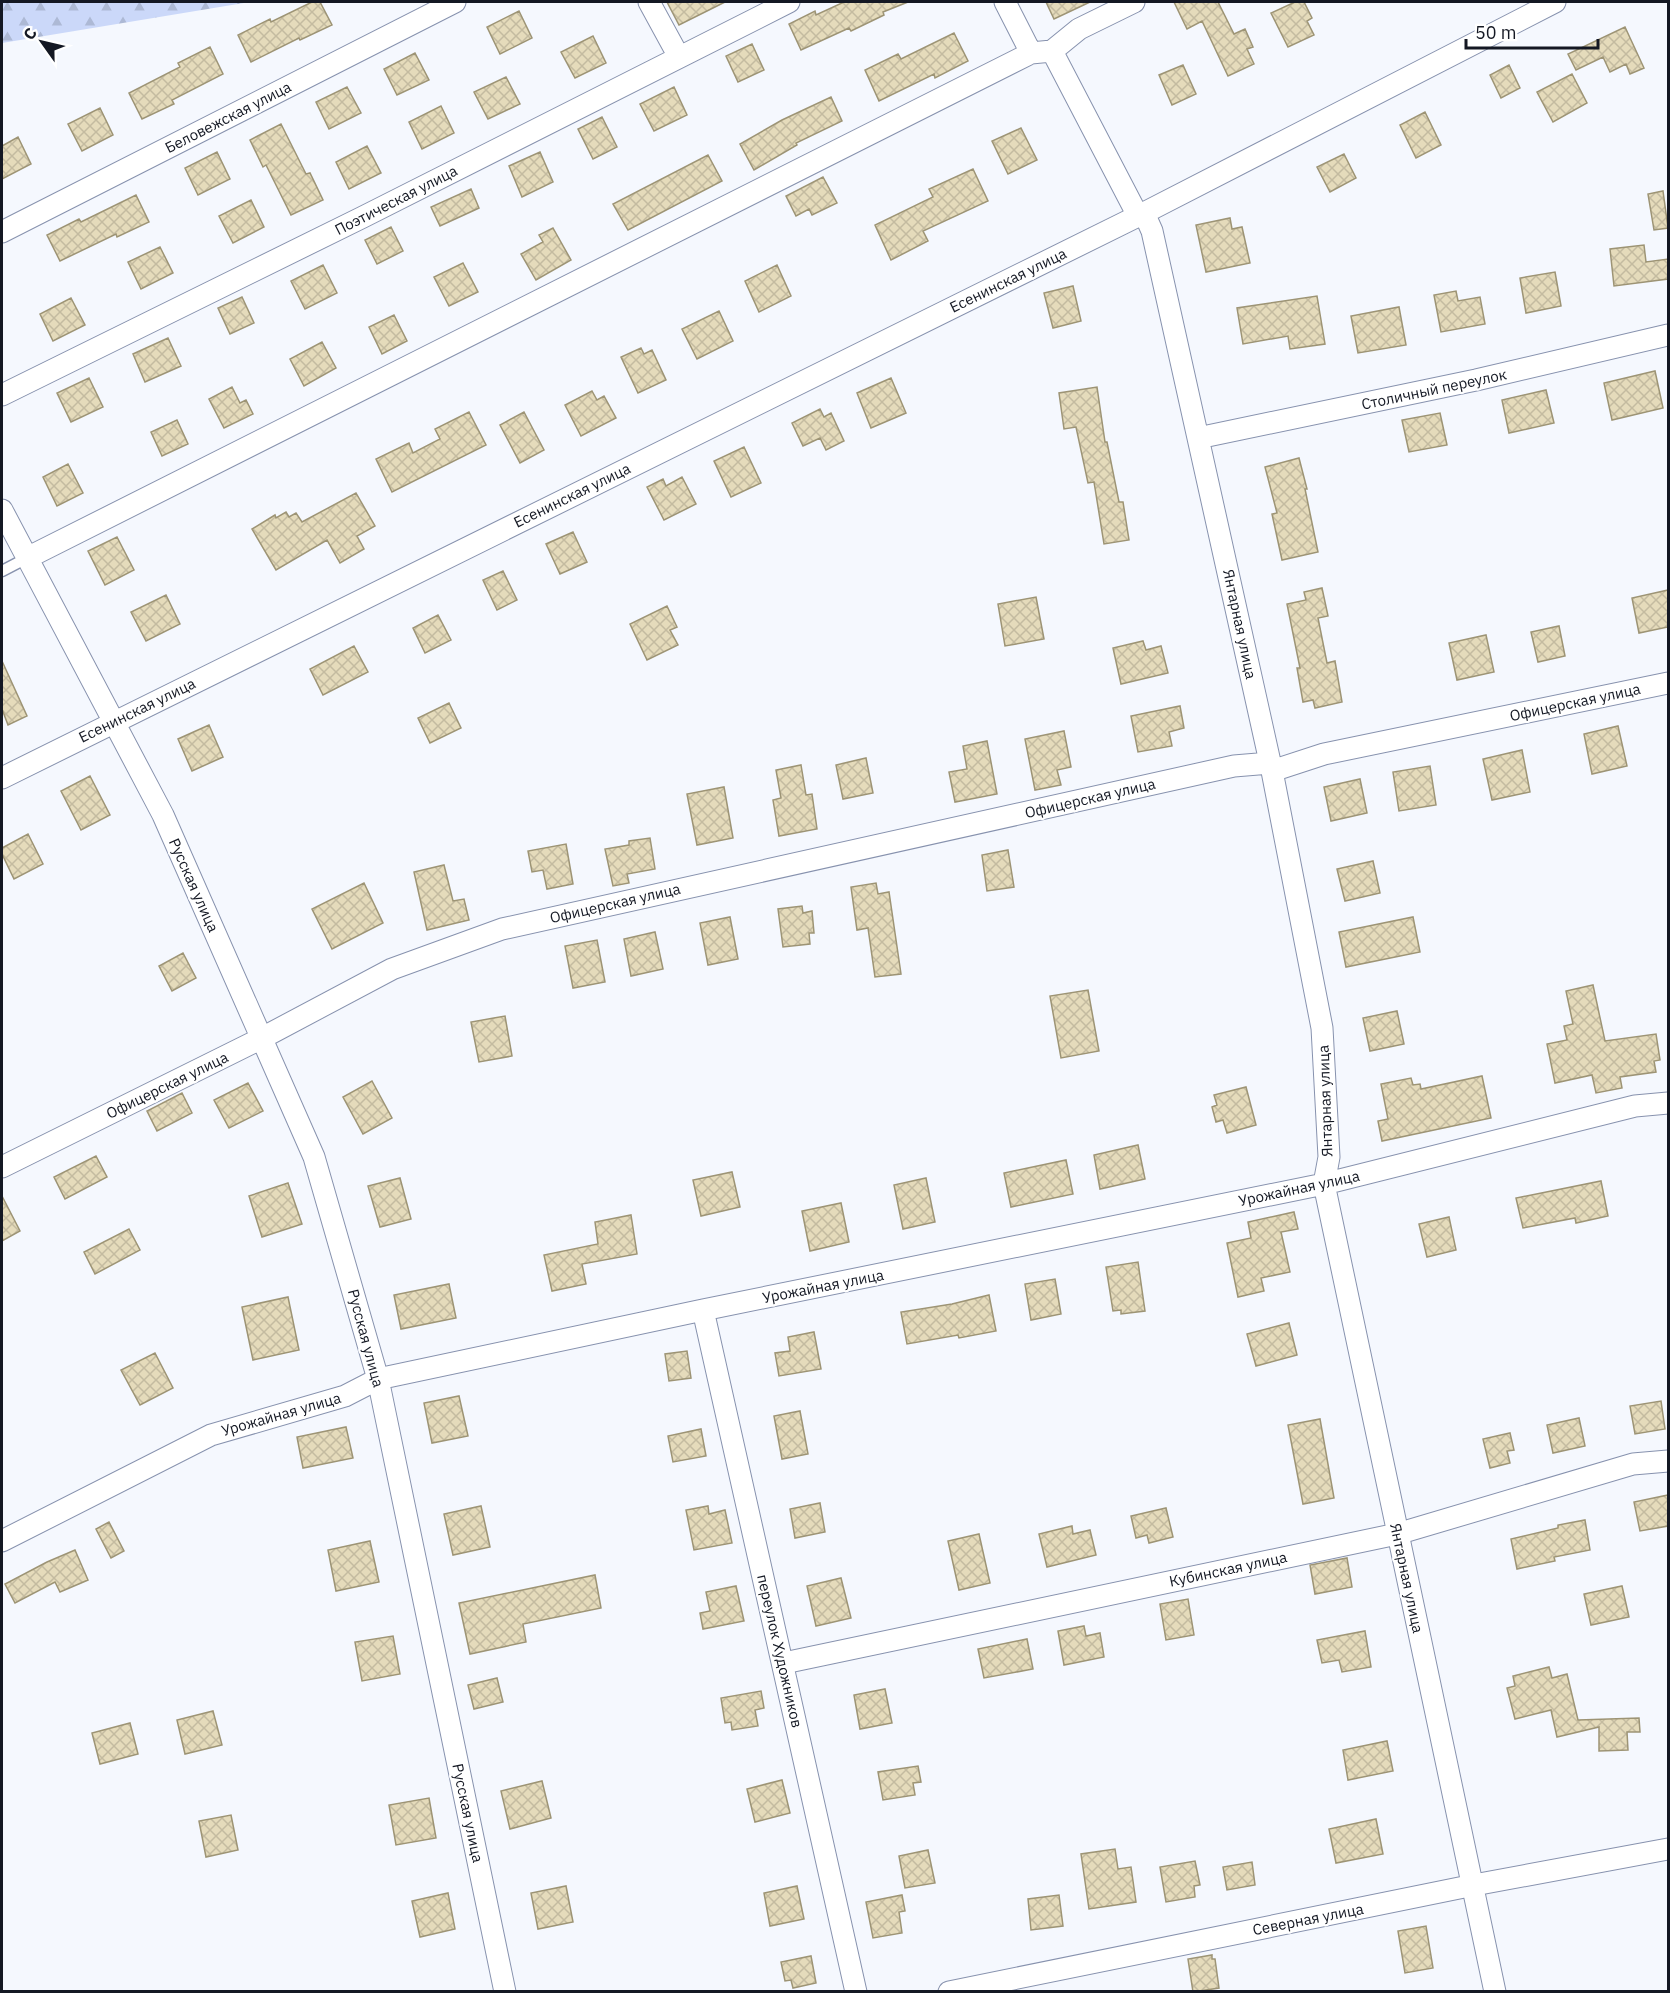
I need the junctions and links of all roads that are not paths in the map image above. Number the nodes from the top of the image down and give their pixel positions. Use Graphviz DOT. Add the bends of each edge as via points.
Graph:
graph roads {
  1 [pos="455,2"];
  2 [pos="649,2"];
  3 [pos="789,2"];
  4 [pos="1005,2"];
  5 [pos="1134,2"];
  6 [pos="1555,2"];
  7 [pos="1041,52"];
  8 [pos="679,57"];
  9 [pos="1141,215"];
  10 [pos="2,232"];
  11 [pos="1668,335"];
  12 [pos="2,395"];
  13 [pos="1198,438"];
  14 [pos="2,510"];
  15 [pos="27,558"];
  16 [pos="2,571"];
  17 [pos="1668,683"];
  18 [pos="113,722"];
  19 [pos="1271,767"];
  20 [pos="2,778"];
  21 [pos="262,1038"];
  22 [pos="1668,1103"];
  23 [pos="2,1167"];
  24 [pos="1324,1184"];
  25 [pos="703,1310"];
  26 [pos="378,1379"];
  27 [pos="1668,1461"];
  28 [pos="1397,1534"];
  29 [pos="2,1541"];
  30 [pos="784,1663"];
  31 [pos="1668,1849"];
  32 [pos="1474,1885"];
  33 [pos="505,1992"];
  34 [pos="856,1992"];
  35 [pos="949,1992"];
  36 [pos="1495,1992"];
  1 -- 10 [label="street, Беловежская улица"];
  2 -- 8 [label="street"];
  3 -- 8 [label="street, Поэтическая улица"];
  4 -- 7 [label="street, Янтарная улица"];
  5 -- 7 [label="street"];
  6 -- 9 [label="street, Есенинская улица"];
  7 -- 9 [label="street, Янтарная улица"];
  7 -- 15 [label="street"];
  8 -- 12 [label="street, Поэтическая улица"];
  9 -- 13 [label="street, Янтарная улица" via="1152,231"];
  9 -- 18 [label="street, Есенинская улица"];
  11 -- 13 [label="street, Столичный переулок"];
  13 -- 19 [label="street, Янтарная улица"];
  14 -- 15 [label="street, Русская улица"];
  15 -- 16 [label="lane"];
  15 -- 18 [label="street, Русская улица"];
  17 -- 19 [label="street, Офицерская улица"];
  18 -- 20 [label="street, Есенинская улица"];
  18 -- 21 [label="street, Русская улица" via="163,815"];
  19 -- 21 [label="street, Офицерская улица" via="1234,766 502,929 392,969"];
  19 -- 24 [label="street, Янтарная улица" via="1322,1028 1329,1156"];
  21 -- 23 [label="street, Офицерская улица"];
  21 -- 26 [label="street, Русская улица" via="314,1157"];
  22 -- 24 [label="street, Урожайная улица" via="1635,1106"];
  24 -- 25 [label="street, Урожайная улица"];
  24 -- 28 [label="street, Янтарная улица"];
  25 -- 26 [label="street, Урожайная улица"];
  25 -- 30 [label="street, переулок Художников"];
  26 -- 29 [label="street, Урожайная улица" via="345,1396 212,1435"];
  26 -- 33 [label="street, Русская улица"];
  27 -- 28 [label="street, Кубинская улица" via="1633,1464"];
  28 -- 30 [label="street, Кубинская улица"];
  28 -- 32 [label="street, Янтарная улица"];
  30 -- 34 [label="street, переулок Художников"];
  31 -- 32 [label="street, Северная улица"];
  32 -- 35 [label="street, Северная улица"];
  32 -- 36 [label="street, Янтарная улица"];
}
